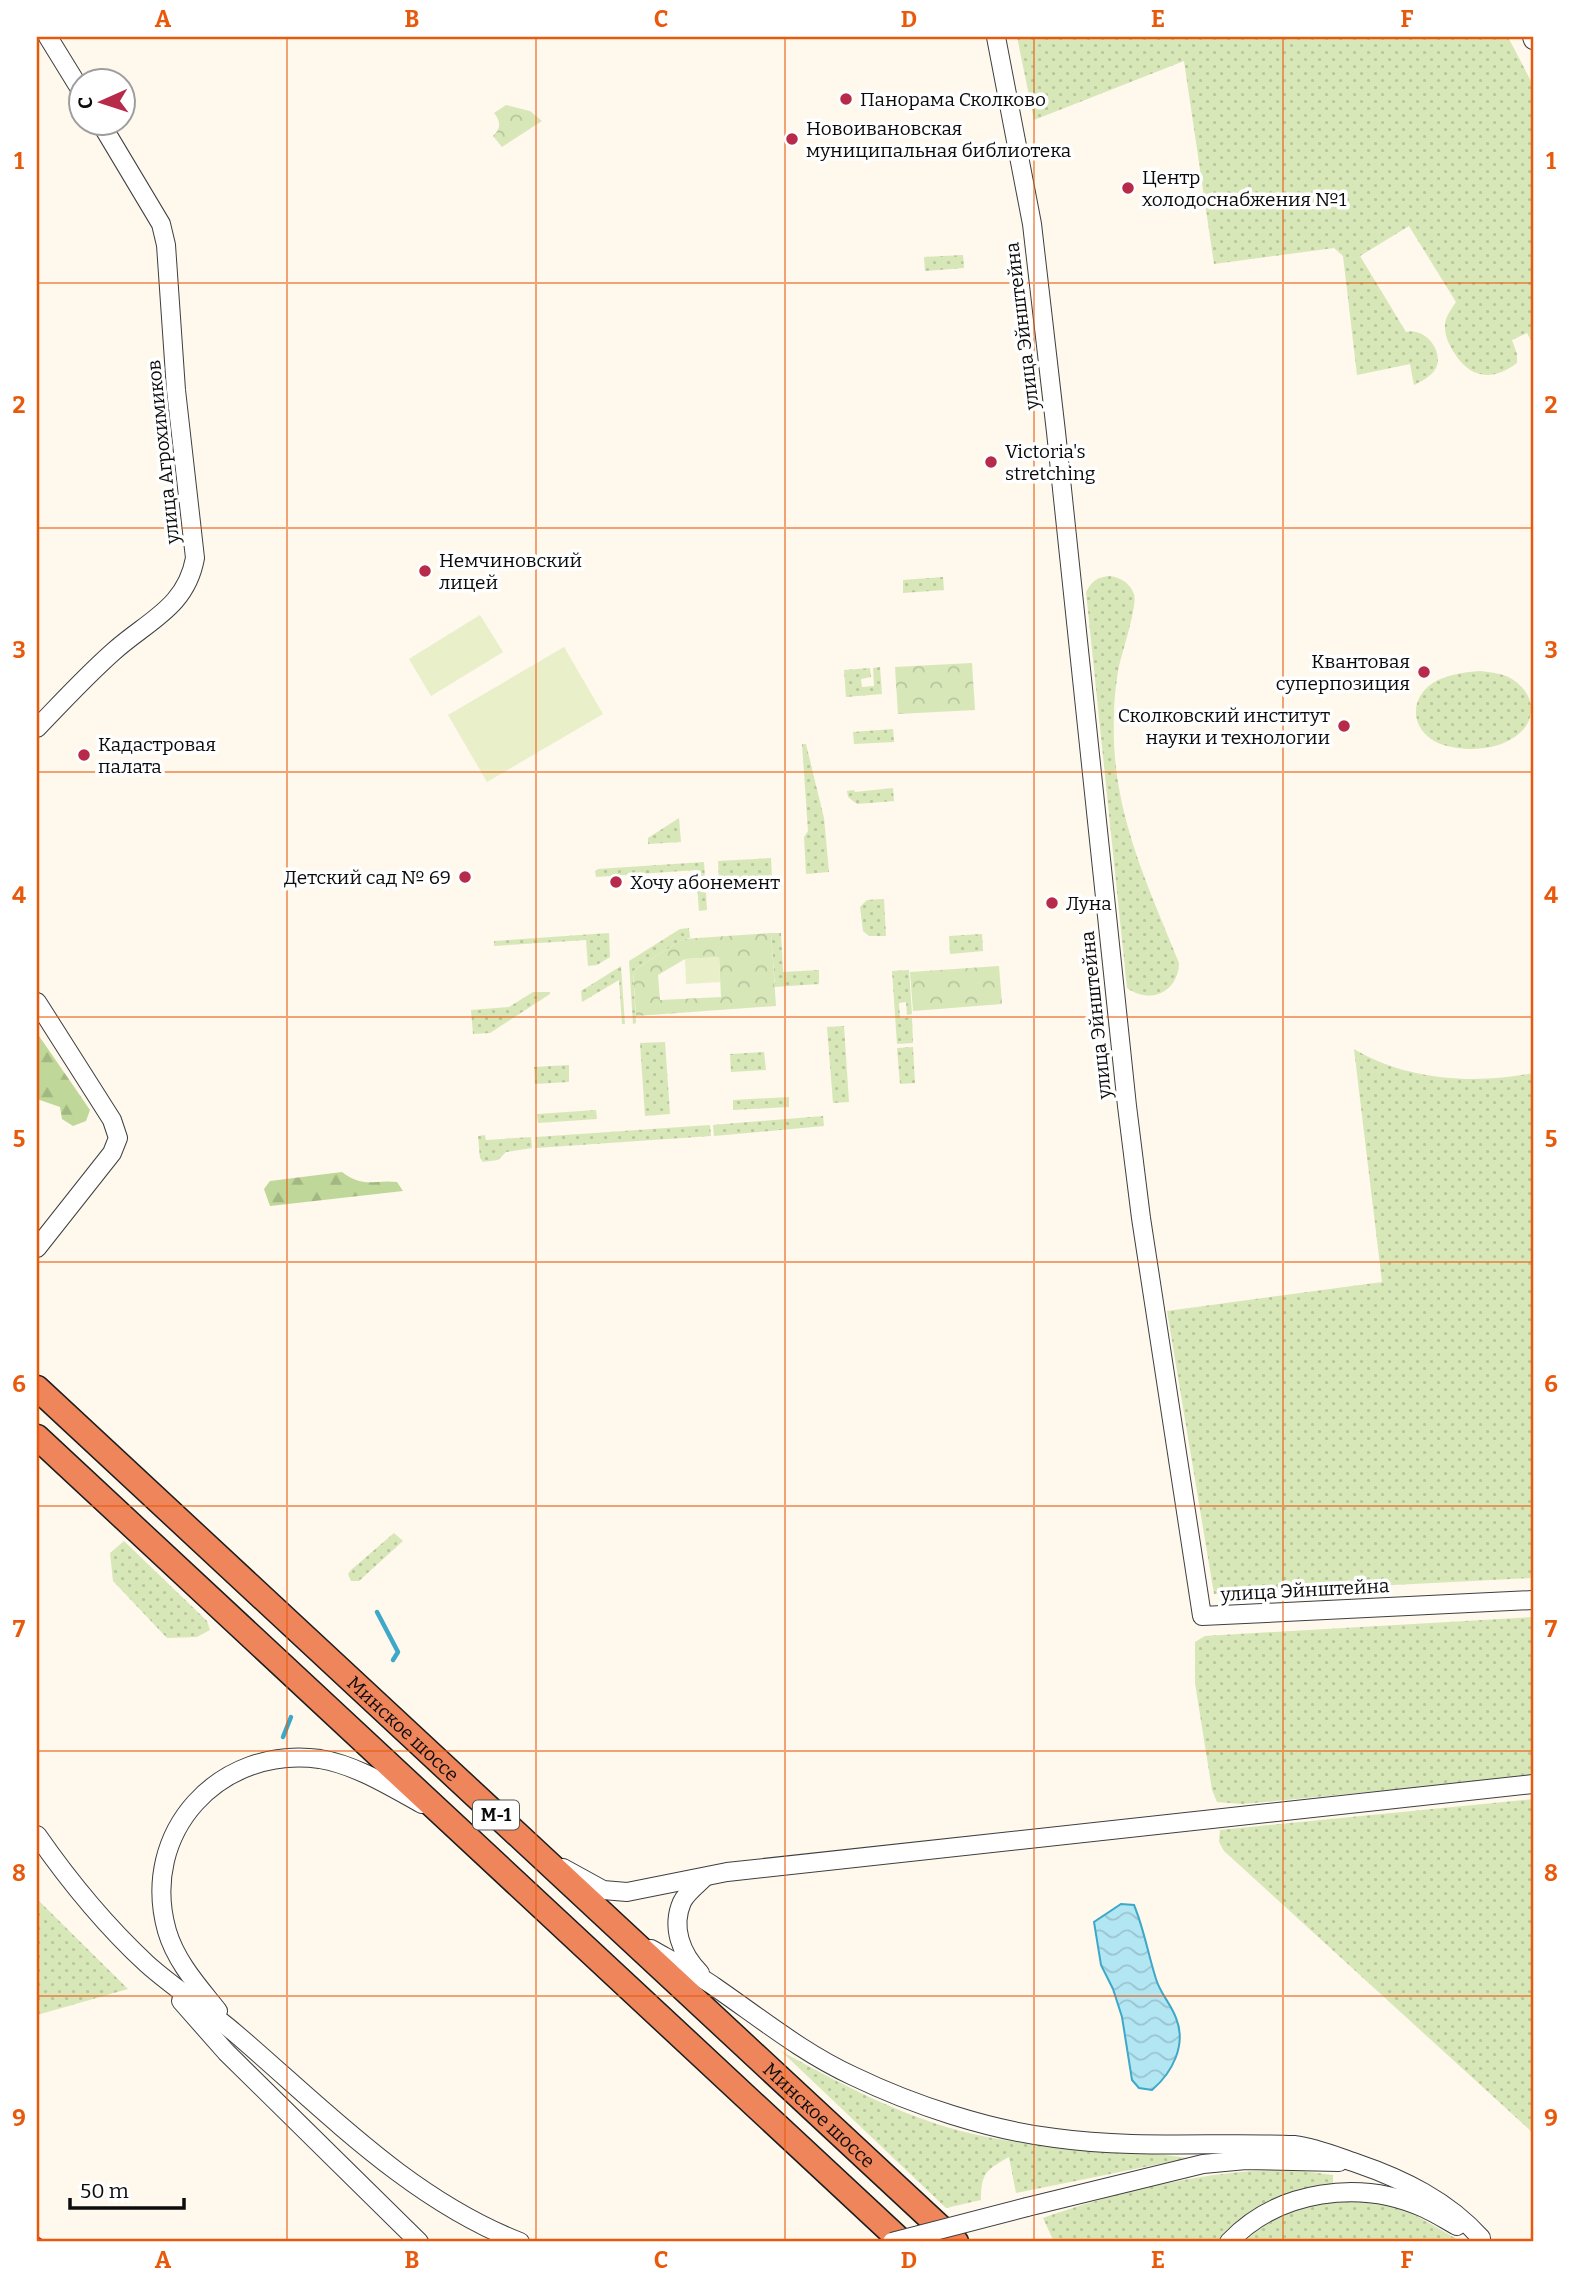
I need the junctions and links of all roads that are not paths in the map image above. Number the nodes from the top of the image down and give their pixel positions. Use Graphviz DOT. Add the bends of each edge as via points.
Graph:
graph roads {
  1 [pos="48,37"];
  2 [pos="996,37"];
  3 [pos="66,66"];
  4 [pos="108,136"];
  5 [pos="37,728"];
  6 [pos="37,1002"];
  7 [pos="37,1248"];
  8 [pos="37,1388"];
  9 [pos="37,1437"];
  10 [pos="1533,1600"];
  11 [pos="1533,1784"];
  12 [pos="447,1817"];
  13 [pos="37,1835"];
  14 [pos="540,1856"];
  15 [pos="705,1878"];
  16 [pos="618,1929"];
  17 [pos="148,1964"];
  18 [pos="712,1985"];
  19 [pos="235,2033"];
  20 [pos="1356,2163"];
  21 [pos="1484,2240"];
  22 [pos="419,2242"];
  23 [pos="520,2242"];
  24 [pos="892,2242"];
  25 [pos="902,2242"];
  26 [pos="956,2242"];
  27 [pos="1229,2242"];
  1 -- 3 [label="street"];
  2 -- 10 [label="street, улица Эйнштейна" via="1032,223 1127,1106 1202,1616"];
  4 -- 5 [label="street, улица Агрохимиков" via="161,223 195,558 192,576 180,596 114,650"];
  6 -- 7 [label="street" via="112,1120 118,1138 112,1153"];
  8 -- 14 [label="highway, Минское шоссе / М-1"];
  9 -- 12 [label="highway, Минское шоссе / М-1"];
  11 -- 15 [label="street"];
  12 -- 19 [label="street" via="369,1775 323,1759 294,1757 239,1770 196,1801 180,1822 162,1870 167,1933 180,1961"];
  12 -- 25 [label="highway, Минское шоссе / М-1"];
  13 -- 17 [label="street" via="94,1909"];
  14 -- 15 [label="street" via="603,1890 627,1892"];
  14 -- 16 [label="highway, Минское шоссе / М-1"];
  15 -- 18 [label="street" via="683,1899 677,1920 680,1944"];
  16 -- 18 [label="street"];
  16 -- 26 [label="highway, Минское шоссе / М-1"];
  17 -- 19 [label="street"];
  17 -- 22 [label="street" via="226,2052"];
  18 -- 20 [label="street" via="782,2035 850,2075 903,2098 986,2123 1055,2138 1294,2145 1318,2148"];
  19 -- 23 [label="street" via="378,2158 451,2209"];
  20 -- 21 [label="street" via="1438,2200"];
  20 -- 24 [label="street, bridge" via="1246,2160 1203,2164"];
  21 -- 27 [label="street" via="1424,2208 1353,2192 1283,2204"];
}
